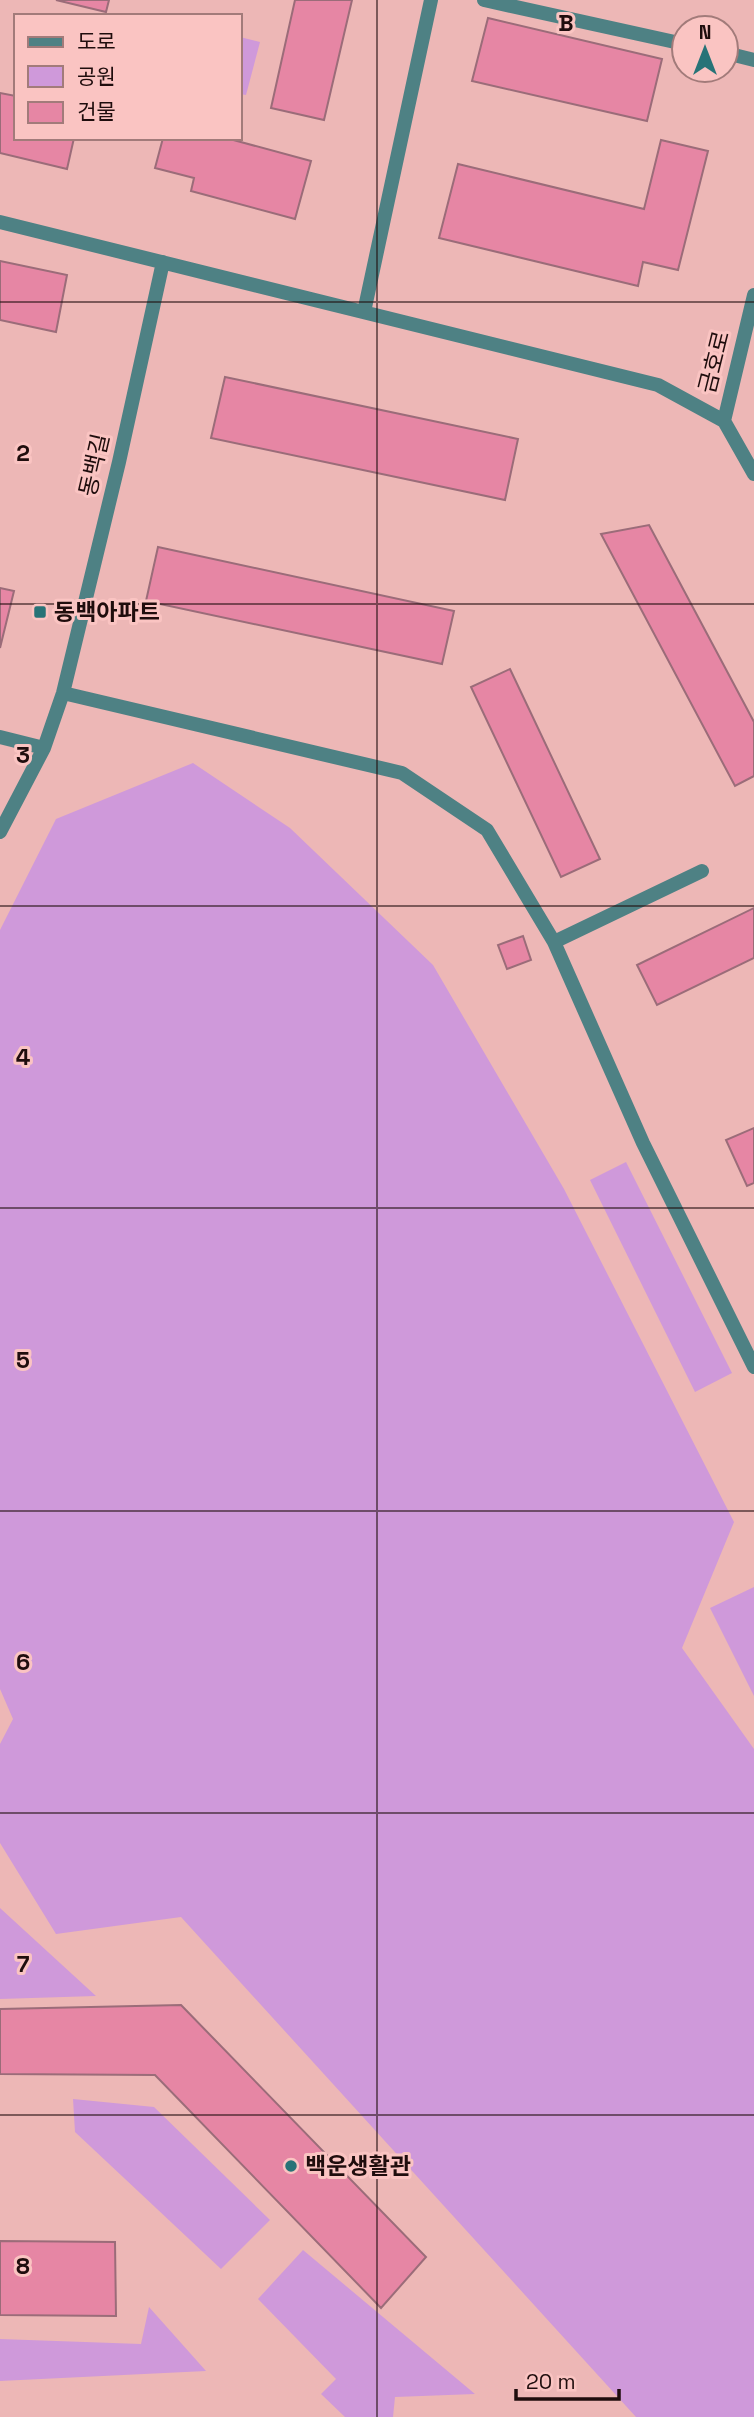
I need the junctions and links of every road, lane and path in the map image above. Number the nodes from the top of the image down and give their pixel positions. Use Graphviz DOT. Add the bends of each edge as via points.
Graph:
graph roads {
  1 [pos="431,0"];
  2 [pos="484,0"];
  3 [pos="670,41"];
  4 [pos="0,222"];
  5 [pos="163,262"];
  6 [pos="754,295"];
  7 [pos="364,312"];
  8 [pos="724,421"];
  9 [pos="754,474"];
  10 [pos="63,693"];
  11 [pos="0,737"];
  12 [pos="44,748"];
  13 [pos="0,832"];
  14 [pos="702,870"];
  15 [pos="554,942"];
  16 [pos="754,1367"];
  1 -- 7 [label="street"];
  2 -- 3 [label="street"];
  4 -- 5 [label="street"];
  5 -- 7 [label="street"];
  5 -- 10 [label="street, 동백길"];
  6 -- 8 [label="street, 금호로"];
  7 -- 8 [label="street" via="658,385"];
  8 -- 9 [label="street, 금호로"];
  10 -- 12 [label="street, 동백길"];
  10 -- 15 [label="street" via="402,773 487,830"];
  11 -- 12 [label="street"];
  12 -- 13 [label="street, 동백길"];
  14 -- 15 [label="street"];
  15 -- 16 [label="street" via="643,1143"];
}
